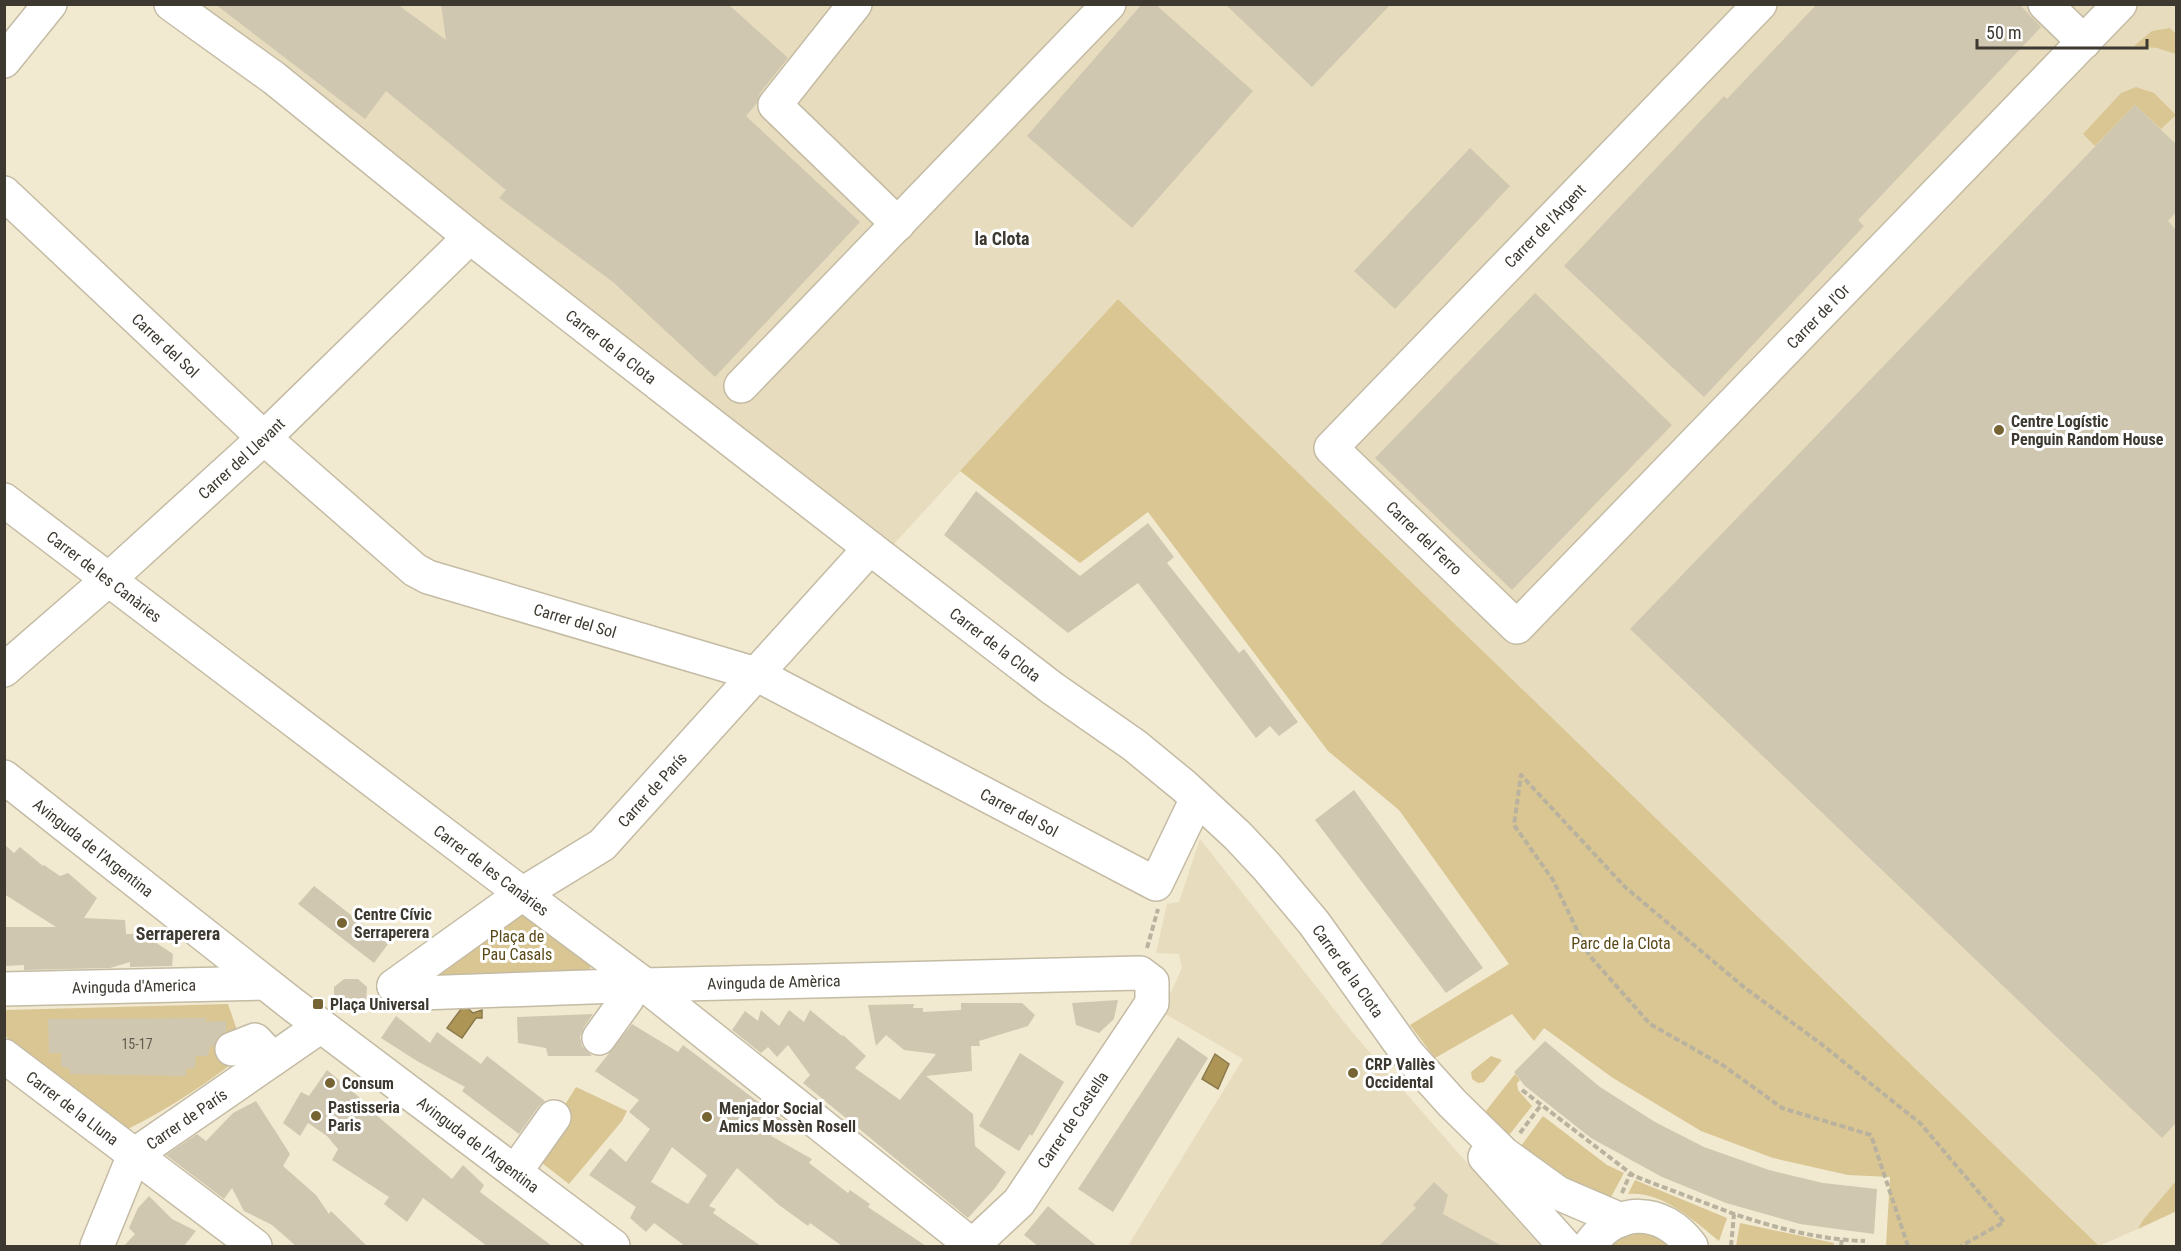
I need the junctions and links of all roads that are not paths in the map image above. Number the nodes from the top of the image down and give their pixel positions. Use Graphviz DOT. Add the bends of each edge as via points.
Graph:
graph roads {
  1 [pos="50,4"];
  2 [pos="171,4"];
  3 [pos="855,4"];
  4 [pos="1109,4"];
  5 [pos="1760,4"];
  6 [pos="2045,4"];
  7 [pos="2120,4"];
  8 [pos="2084,42"];
  9 [pos="4,61"];
  10 [pos="4,193"];
  11 [pos="898,224"];
  12 [pos="470,237"];
  13 [pos="741,386"];
  14 [pos="264,438"];
  15 [pos="1330,448"];
  16 [pos="4,500"];
  17 [pos="870,548"];
  18 [pos="109,579"];
  19 [pos="1517,627"];
  20 [pos="4,670"];
  21 [pos="756,674"];
  22 [pos="1052,688"];
  23 [pos="4,777"];
  24 [pos="1192,809"];
  25 [pos="522,894"];
  26 [pos="1148,970"];
  27 [pos="264,983"];
  28 [pos="394,986"];
  29 [pos="4,989"];
  30 [pos="635,990"];
  31 [pos="321,1026"];
  32 [pos="599,1038"];
  33 [pos="232,1049"];
  34 [pos="4,1056"];
  35 [pos="273,1059"];
  36 [pos="1435,1093"];
  37 [pos="554,1117"];
  38 [pos="1458,1117"];
  39 [pos="134,1155"];
  40 [pos="515,1172"];
  41 [pos="1620,1208"];
  42 [pos="97,1246"];
  43 [pos="255,1246"];
  44 [pos="613,1246"];
  45 [pos="972,1246"];
  46 [pos="1565,1246"];
  47 [pos="1589,1246"];
  48 [pos="1691,1246"];
  1 -- 9 [label="street"];
  2 -- 12 [label="street, Carrer de la Clota" via="274,78"];
  3 -- 11 [label="street" via="775,105"];
  4 -- 11 [label="street"];
  5 -- 15 [label="street, Carrer de l'Argent"];
  6 -- 8 [label="street"];
  7 -- 8 [label="street, Carrer de l'Or"];
  8 -- 19 [label="street, Carrer de l'Or"];
  10 -- 14 [label="street, Carrer del Sol"];
  11 -- 13 [label="street"];
  12 -- 14 [label="street, Carrer del Llevant"];
  12 -- 17 [label="street, Carrer de la Clota"];
  14 -- 18 [label="street, Carrer del Llevant"];
  14 -- 21 [label="street, Carrer del Sol" via="415,570 428,577"];
  15 -- 19 [label="street, Carrer del Ferro"];
  16 -- 18 [label="street, Carrer de les Canàries"];
  17 -- 21 [label="street, Carrer de París"];
  17 -- 22 [label="street, Carrer de la Clota"];
  18 -- 20 [label="street, Carrer del Llevant"];
  18 -- 25 [label="street, Carrer de les Canàries"];
  21 -- 24 [label="street, Carrer del Sol" via="1156,884"];
  21 -- 25 [label="street, Carrer de París" via="602,845"];
  22 -- 24 [label="street, Carrer de la Clota" via="1091,726"];
  22 -- 36 [label="street, Carrer de la Clota" via="1134,745 1238,836 1314,923"];
  23 -- 27 [label="street, Avinguda de l'Argentina"];
  24 -- 36 [label="street, Carrer de la Clota" via="1282,907 1382,1042"];
  25 -- 28 [label="street, Carrer de París"];
  25 -- 30 [label="street, Carrer de les Canàries"];
  26 -- 30 [label="street, Avinguda de Amèrica"];
  26 -- 45 [label="street, Carrer de Castella" via="1152,1003 1018,1202"];
  27 -- 29 [label="street, Avinguda d'America"];
  27 -- 31 [label="street, Avinguda de l'Argentina"];
  28 -- 30 [label="street, Avinguda de Amèrica" via="420,993"];
  30 -- 32 [label="street"];
  30 -- 45 [label="street, Carrer de les Canàries"];
  31 -- 35 [label="street, Carrer de París"];
  31 -- 40 [label="street, Avinguda de l'Argentina"];
  33 -- 35 [label="street" via="255,1040"];
  34 -- 39 [label="street, Carrer de la Lluna"];
  35 -- 39 [label="street, Carrer de París"];
  36 -- 38 [label="street, Carrer de la Clota"];
  37 -- 40 [label="street"];
  38 -- 41 [label="street, Carrer de la Clota" via="1558,1192 1586,1206"];
  38 -- 46 [label="street, Carrer de la Clota"];
  39 -- 42 [label="street, Carrer de París"];
  39 -- 43 [label="street, Carrer de la Lluna"];
  40 -- 44 [label="street, Avinguda de l'Argentina"];
  41 -- 47 [label="street"];
  41 -- 48 [label="street" via="1632,1217 1668,1224"];
}
